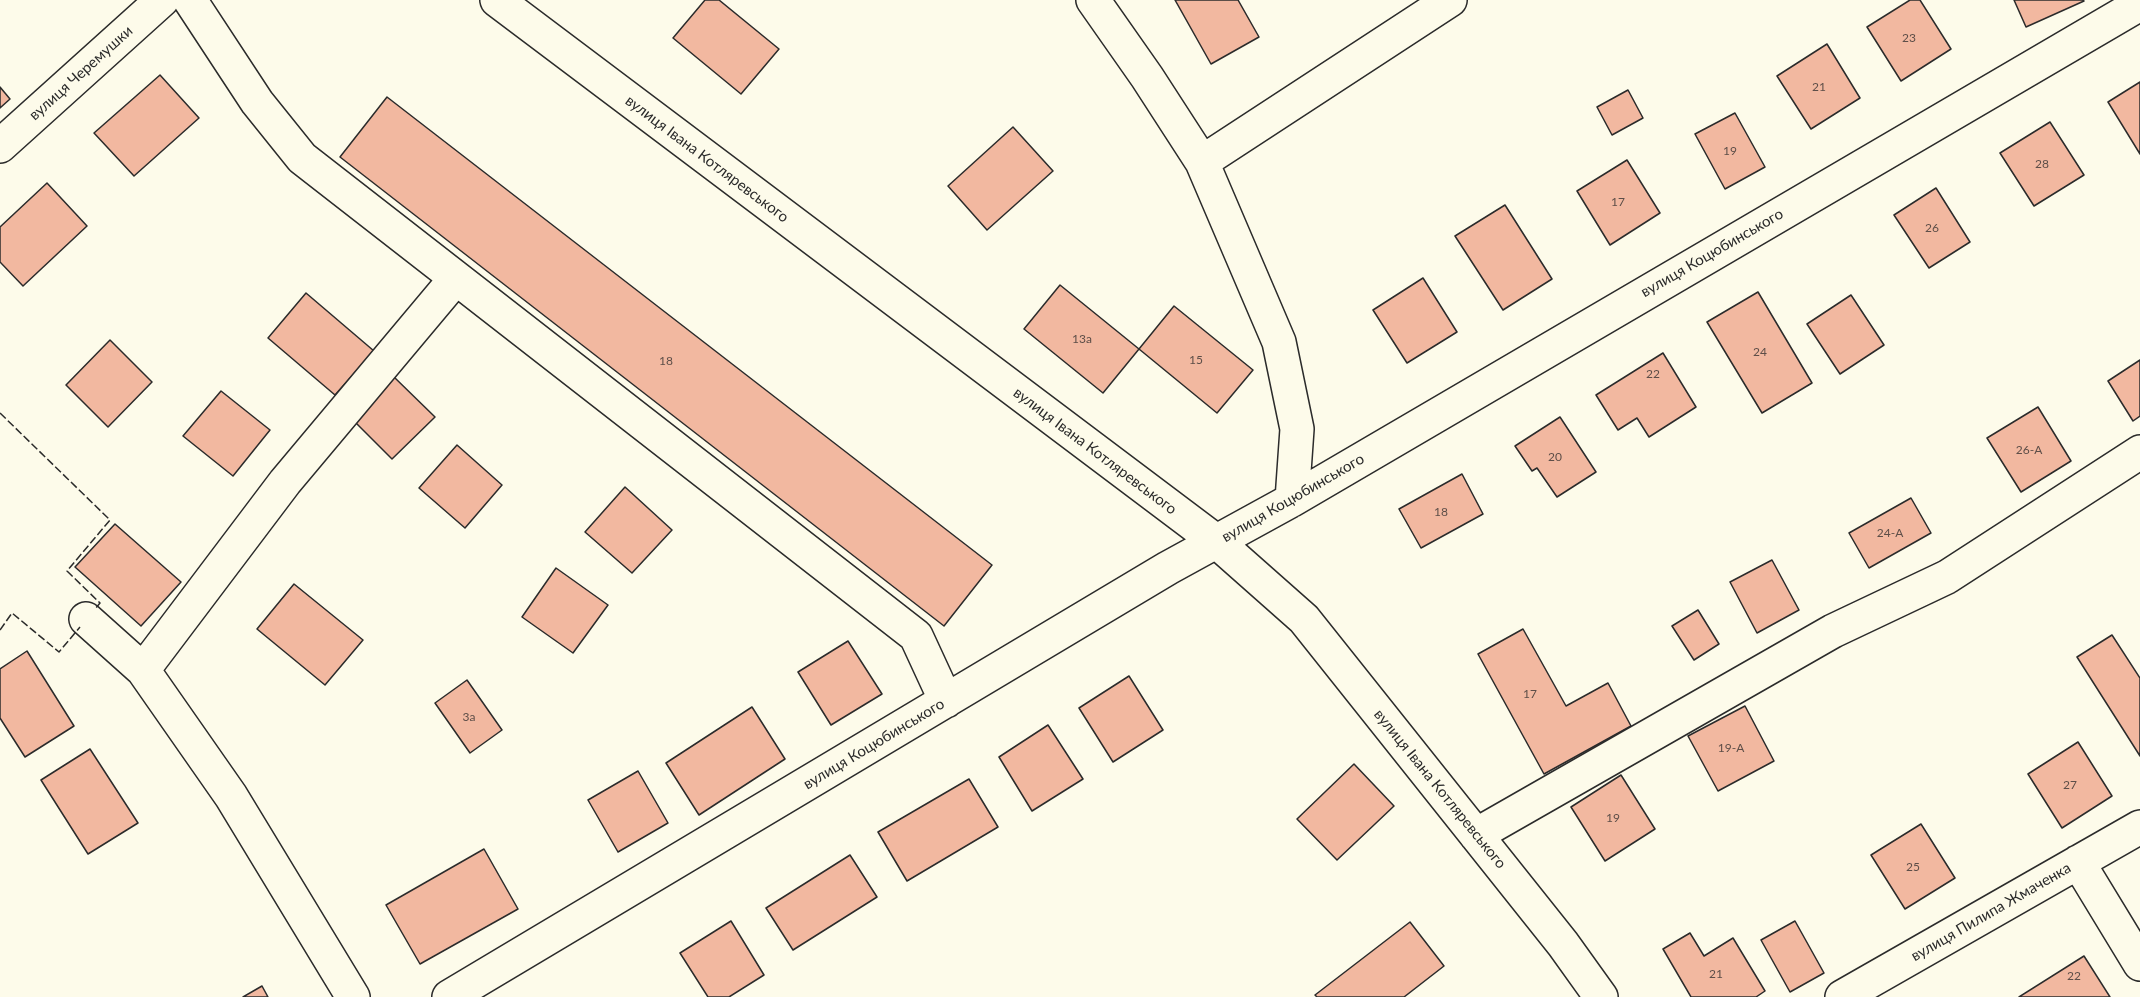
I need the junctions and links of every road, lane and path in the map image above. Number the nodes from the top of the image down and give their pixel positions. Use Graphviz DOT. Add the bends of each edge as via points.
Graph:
graph roads {
  1 [pos="162,0"];
  2 [pos="190,0"];
  3 [pos="497,0"];
  4 [pos="1094,0"];
  5 [pos="1450,0"];
  6 [pos="2136,4"];
  7 [pos="0,146"];
  8 [pos="1202,162"];
  9 [pos="456,278"];
  10 [pos="2140,452"];
  11 [pos="1292,500"];
  12 [pos="1217,542"];
  13 [pos="86,619"];
  14 [pos="144,670"];
  15 [pos="946,701"];
  16 [pos="2140,827"];
  17 [pos="1476,835"];
  18 [pos="2078,862"];
  19 [pos="2140,964"];
  20 [pos="353,997"];
  21 [pos="449,997"];
  22 [pos="1601,997"];
  23 [pos="1842,997"];
  1 -- 7 [label="street, вулиця Черемушки"];
  2 -- 9 [label="street" via="257,102 302,158"];
  3 -- 12 [label="street, вулиця Івана Котляревського"];
  4 -- 8 [label="street"];
  5 -- 8 [label="street"];
  6 -- 11 [label="street, вулиця Коцюбинського"];
  8 -- 11 [label="street" via="1279,342 1297,429"];
  9 -- 14 [label="street" via="285,482"];
  9 -- 15 [label="street" via="916,636"];
  10 -- 17 [label="street" via="1947,577 1833,631"];
  11 -- 12 [label="street, вулиця Коцюбинського"];
  12 -- 15 [label="street, вулиця Коцюбинського"];
  12 -- 17 [label="street, вулиця Івана Котляревського" via="1304,619"];
  13 -- 14 [label="street"];
  14 -- 20 [label="street" via="231,796"];
  15 -- 21 [label="street, вулиця Коцюбинського"];
  16 -- 18 [label="street, вулиця Пилипа Жмаченка"];
  17 -- 22 [label="street, вулиця Івана Котляревського"];
  18 -- 19 [label="street"];
  18 -- 23 [label="street, вулиця Пилипа Жмаченка"];
}
